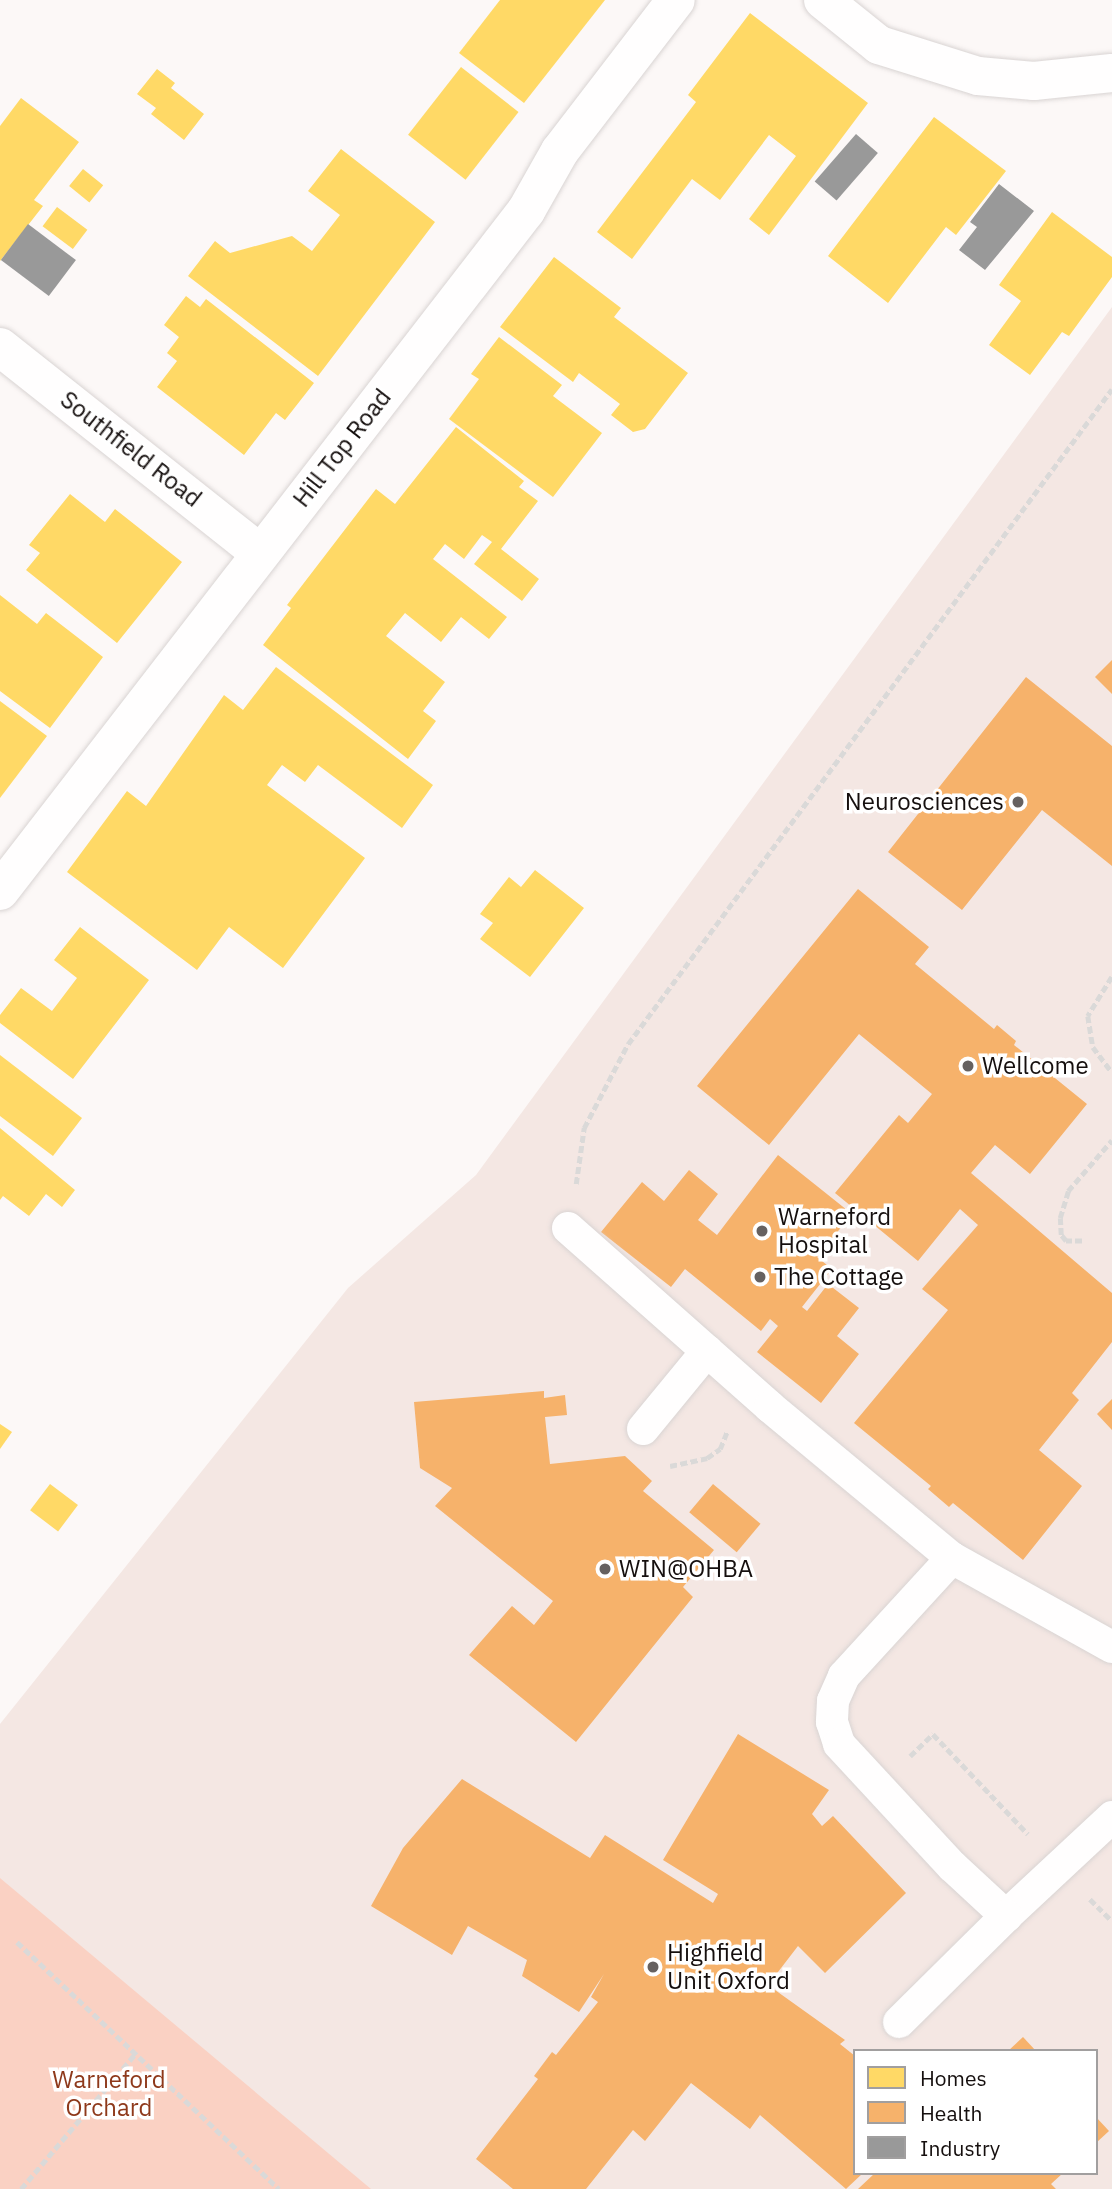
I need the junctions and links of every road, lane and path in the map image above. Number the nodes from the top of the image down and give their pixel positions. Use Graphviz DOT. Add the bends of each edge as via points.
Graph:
graph roads {
  1 [pos="677,0"];
  2 [pos="823,0"];
  3 [pos="1112,73"];
  4 [pos="0,347"];
  5 [pos="1112,389"];
  6 [pos="260,553"];
  7 [pos="0,891"];
  8 [pos="1112,977"];
  9 [pos="1112,1072"];
  10 [pos="1112,1140"];
  11 [pos="568,1228"];
  12 [pos="1082,1241"];
  13 [pos="707,1351"];
  14 [pos="737,1427"];
  15 [pos="643,1429"];
  16 [pos="659,1468"];
  17 [pos="952,1558"];
  18 [pos="1112,1647"];
  19 [pos="907,1759"];
  20 [pos="1112,1817"];
  21 [pos="1031,1838"];
  22 [pos="1087,1895"];
  23 [pos="1006,1916"];
  24 [pos="1112,1920"];
  25 [pos="17,1942"];
  26 [pos="899,2022"];
  27 [pos="135,2054"];
  28 [pos="20,2189"];
  29 [pos="279,2189"];
  1 -- 6 [label="street, Hill Top Road" via="560,151 526,211"];
  2 -- 3 [label="street" via="878,45 978,76 1034,81"];
  4 -- 6 [label="street, Southfield Road"];
  5 -- 11 [label="path" via="628,1044 584,1128"];
  6 -- 7 [label="street, Hill Top Road"];
  8 -- 9 [label="path" via="1088,1016 1093,1046"];
  10 -- 12 [label="path" via="1068,1191 1060,1218 1061,1235 1066,1241"];
  11 -- 13 [label="lane"];
  13 -- 15 [label="lane"];
  13 -- 17 [label="lane"];
  14 -- 16 [label="path" via="730,1427 720,1449 707,1458"];
  17 -- 18 [label="lane"];
  17 -- 23 [label="lane" via="844,1676 833,1701 832,1722 839,1744 952,1866"];
  19 -- 21 [label="path" via="933,1734"];
  20 -- 23 [label="lane"];
  22 -- 24 [label="path"];
  23 -- 26 [label="lane"];
  25 -- 27 [label="path"];
  27 -- 28 [label="path"];
  27 -- 29 [label="path"];
}
